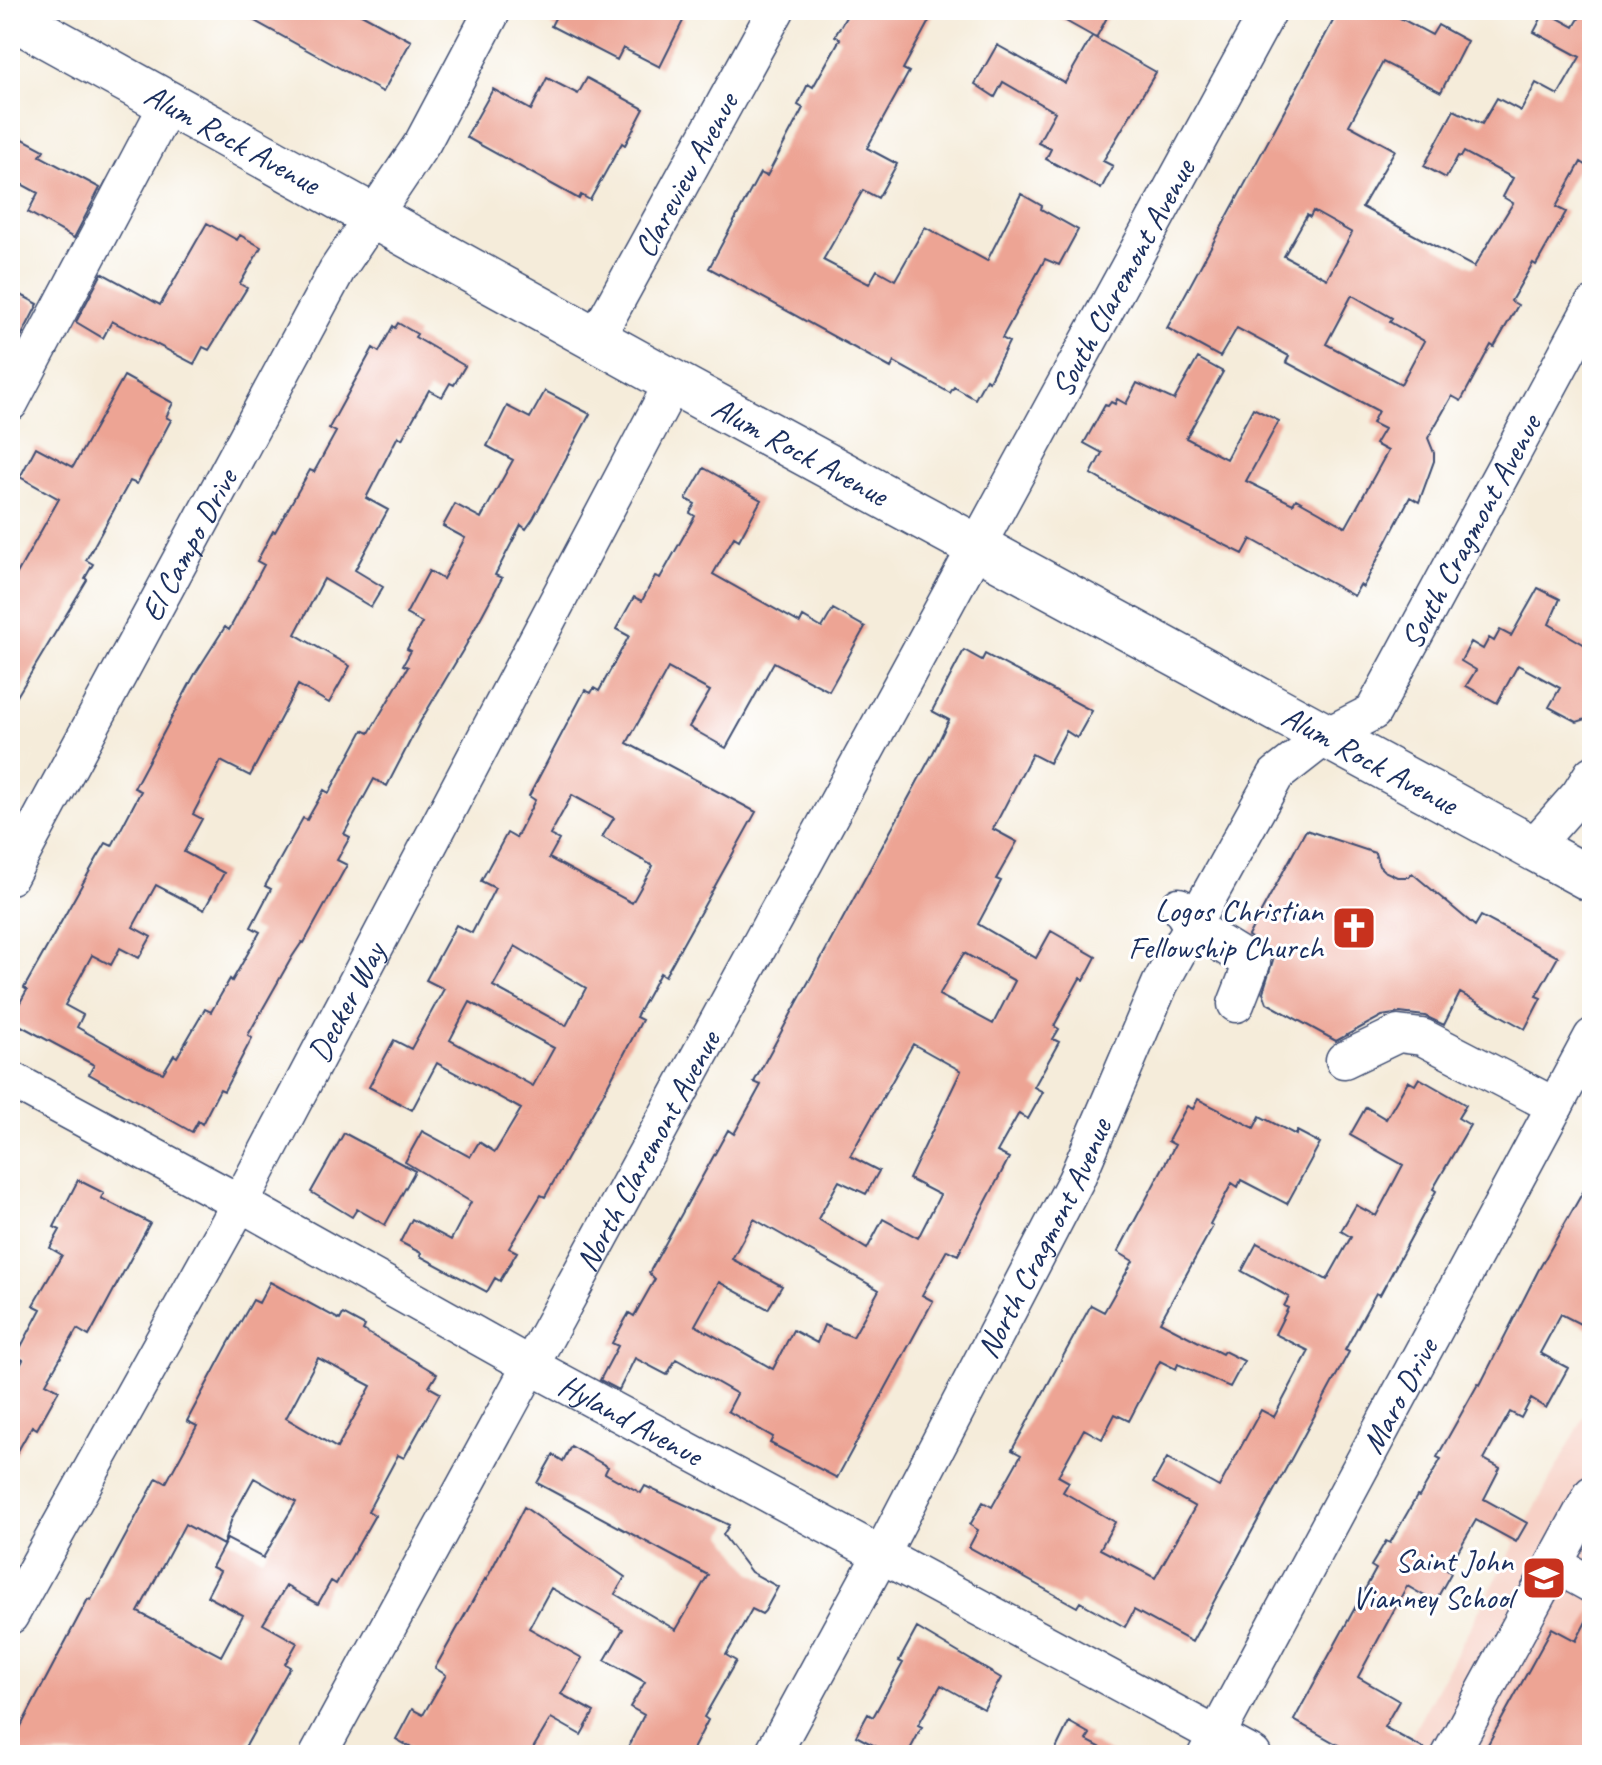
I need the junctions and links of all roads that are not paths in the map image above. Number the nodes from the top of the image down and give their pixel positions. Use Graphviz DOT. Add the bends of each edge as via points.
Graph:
graph roads {
  1 [pos="493,10"];
  2 [pos="776,10"];
  3 [pos="1269,10"];
  4 [pos="10,16"];
  5 [pos="168,104"];
  6 [pos="373,218"];
  7 [pos="1592,306"];
  8 [pos="596,338"];
  9 [pos="673,382"];
  10 [pos="10,403"];
  11 [pos="975,545"];
  12 [pos="1326,736"];
  13 [pos="1592,774"];
  14 [pos="1532,848"];
  15 [pos="10,876"];
  16 [pos="1592,880"];
  17 [pos="1184,914"];
  18 [pos="1236,1004"];
  19 [pos="1592,1037"];
  20 [pos="1344,1060"];
  21 [pos="10,1079"];
  22 [pos="1555,1106"];
  23 [pos="240,1203"];
  24 [pos="531,1366"];
  25 [pos="1592,1494"];
  26 [pos="881,1555"];
  27 [pos="1554,1564"];
  28 [pos="1592,1585"];
  29 [pos="10,1616"];
  30 [pos="1211,1745"];
  31 [pos="318,1755"];
  32 [pos="772,1755"];
  33 [pos="1253,1755"];
  34 [pos="1450,1755"];
  1 -- 6 [label="street, El Campo Drive" via="423,142"];
  2 -- 8 [label="street, Clareview Avenue"];
  3 -- 11 [label="street, South Claremont Avenue"];
  4 -- 5 [label="main road, Alum Rock Avenue"];
  5 -- 6 [label="main road, Alum Rock Avenue"];
  5 -- 10 [label="street"];
  6 -- 8 [label="main road, Alum Rock Avenue"];
  6 -- 15 [label="street, El Campo Drive" via="337,270"];
  7 -- 12 [label="street, South Cragmont Avenue" via="1373,712"];
  8 -- 9 [label="main road, Alum Rock Avenue"];
  9 -- 11 [label="main road, Alum Rock Avenue"];
  9 -- 23 [label="street, Decker Way"];
  11 -- 12 [label="main road, Alum Rock Avenue"];
  11 -- 24 [label="street, North Claremont Avenue"];
  12 -- 14 [label="main road, Alum Rock Avenue"];
  12 -- 17 [label="street, North Cragmont Avenue" via="1278,773"];
  13 -- 14 [label="street"];
  14 -- 16 [label="main road, Alum Rock Avenue"];
  17 -- 18 [label="street" via="1252,963"];
  17 -- 26 [label="street, North Cragmont Avenue" via="1160,984 1076,1180"];
  19 -- 22 [label="street, Maro Drive"];
  20 -- 22 [label="street" via="1398,1034 1422,1037"];
  21 -- 23 [label="street, Hyland Avenue"];
  22 -- 30 [label="street, Maro Drive"];
  23 -- 24 [label="street, Hyland Avenue"];
  23 -- 29 [label="street, Decker Way"];
  24 -- 26 [label="street, Hyland Avenue"];
  24 -- 31 [label="street, North Claremont Avenue"];
  25 -- 27 [label="street"];
  26 -- 30 [label="street, Hyland Avenue"];
  26 -- 32 [label="street, North Cragmont Avenue"];
  27 -- 28 [label="street"];
  27 -- 34 [label="street"];
  30 -- 33 [label="street, Hyland Avenue"];
}
